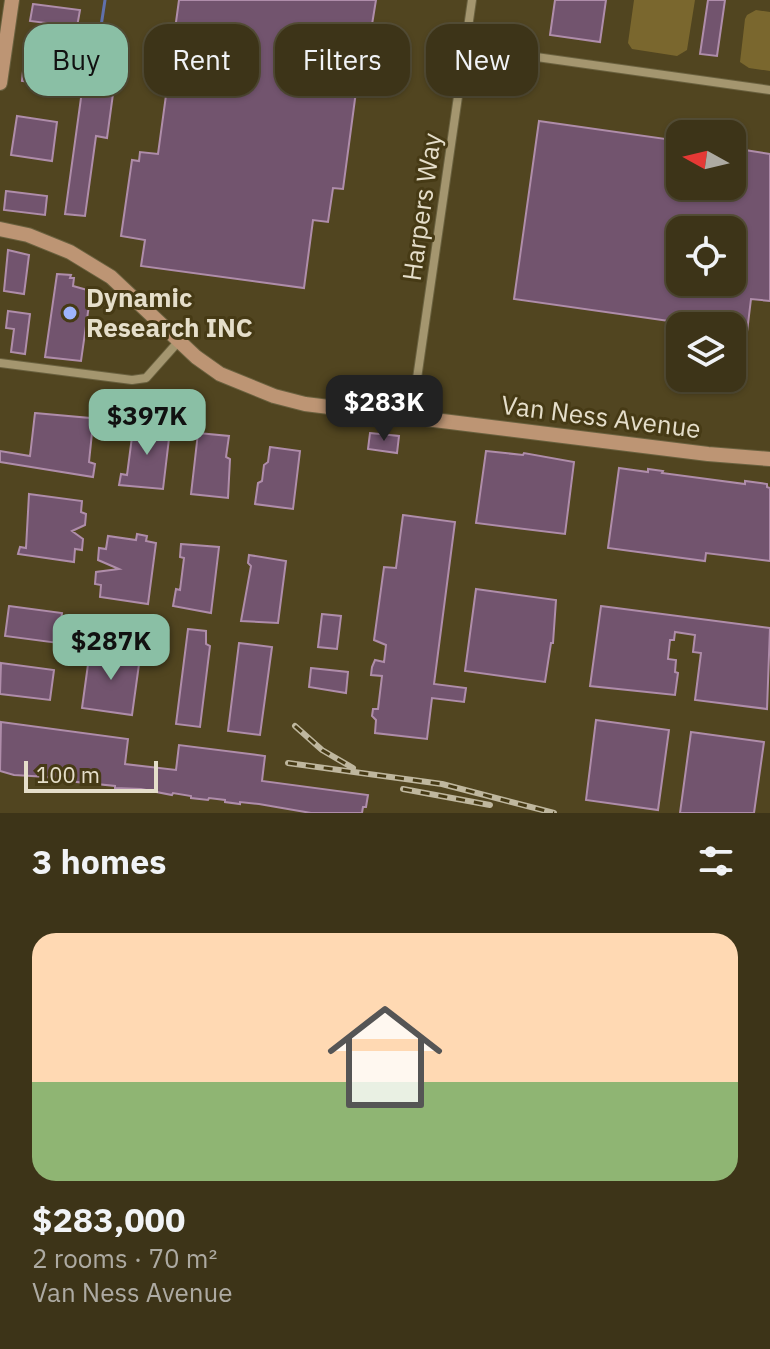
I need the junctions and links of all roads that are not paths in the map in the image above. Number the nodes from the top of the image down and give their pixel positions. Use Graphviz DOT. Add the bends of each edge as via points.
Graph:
graph roads {
  1 [pos="12,0"];
  2 [pos="472,0"];
  3 [pos="468,24"];
  4 [pos="538,57"];
  5 [pos="0,83"];
  6 [pos="770,90"];
  7 [pos="458,96"];
  8 [pos="0,229"];
  9 [pos="178,342"];
  10 [pos="0,363"];
  11 [pos="418,418"];
  12 [pos="770,459"];
  1 -- 5 [label="main road"];
  2 -- 3 [label="street, Harpers Way"];
  4 -- 6 [label="street"];
  7 -- 11 [label="street, Harpers Way" via="413,406"];
  8 -- 9 [label="main road, Van Ness Avenue" via="70,252 111,277"];
  9 -- 10 [label="street" via="146,378 132,380"];
  9 -- 11 [label="main road, Van Ness Avenue" via="220,374 274,396"];
  11 -- 12 [label="main road, Van Ness Avenue"];
}
